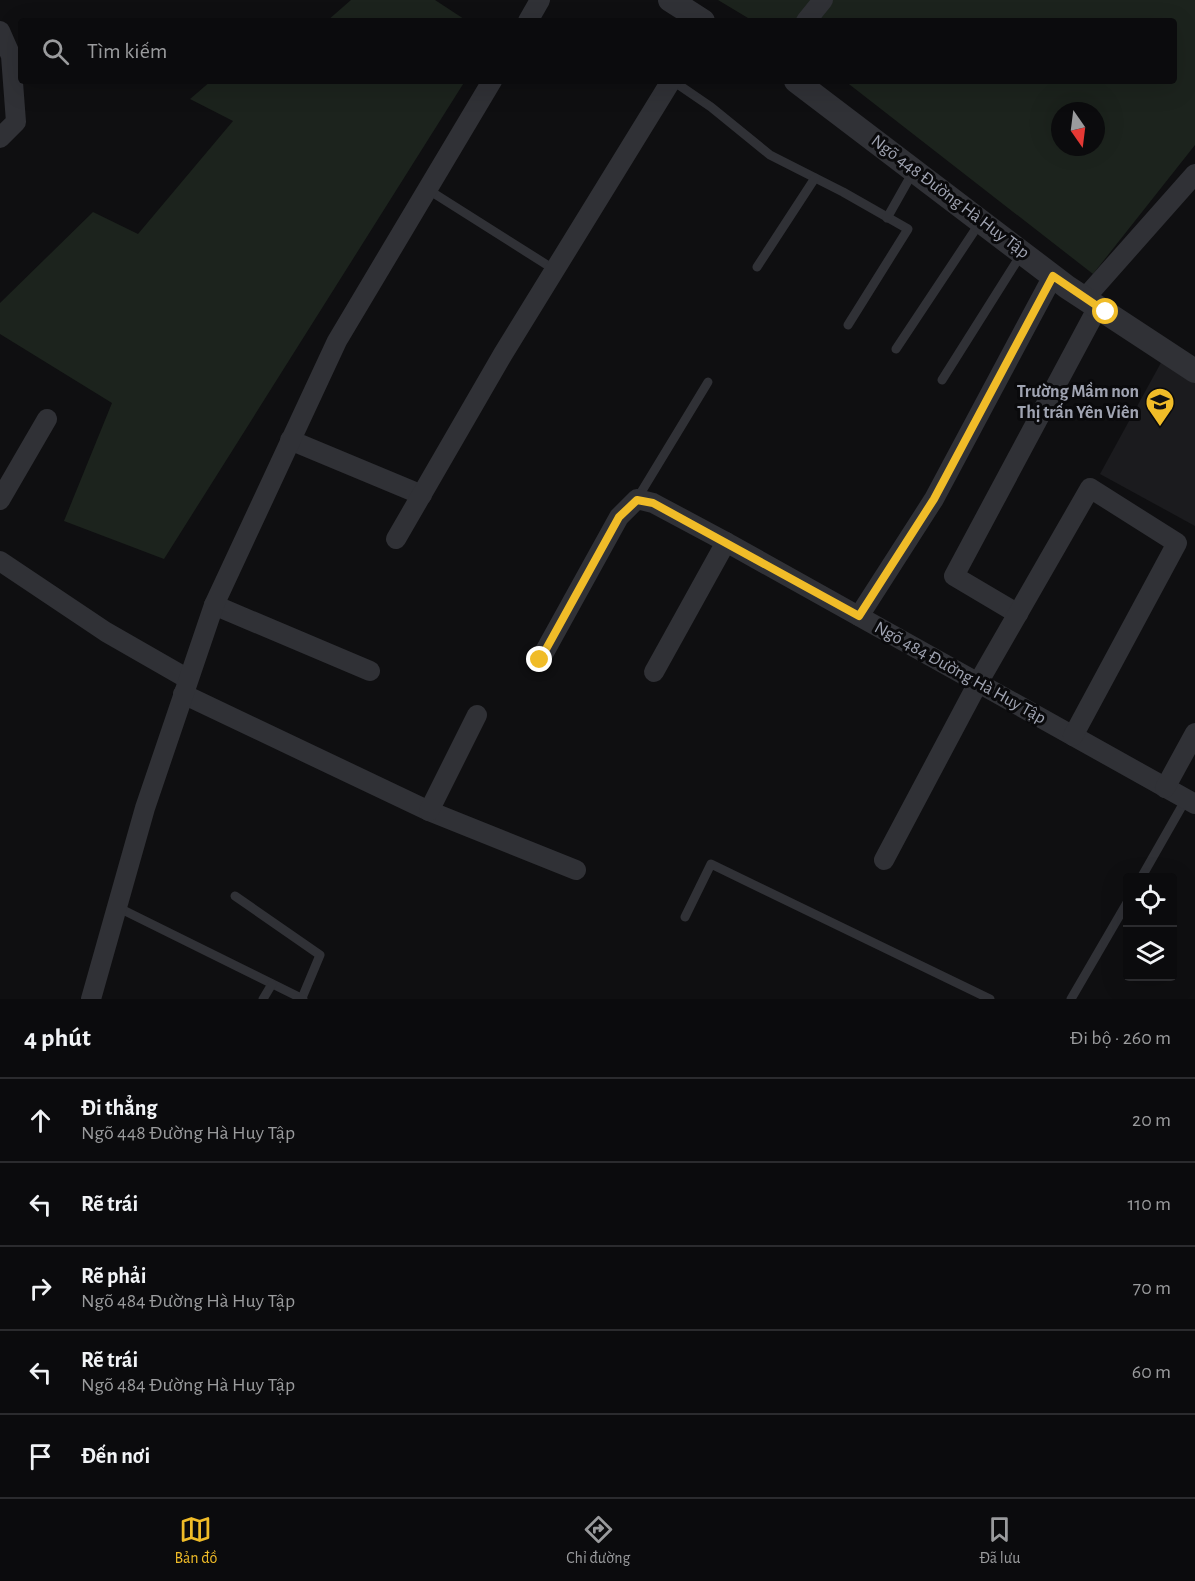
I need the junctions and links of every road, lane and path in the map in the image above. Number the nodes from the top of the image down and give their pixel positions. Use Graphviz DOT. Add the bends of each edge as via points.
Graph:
graph roads {
  1 [pos="540,0"];
  2 [pos="670,0"];
  3 [pos="823,0"];
  4 [pos="530,18"];
  5 [pos="698,18"];
  6 [pos="808,18"];
  7 [pos="0,31"];
  8 [pos="490,84"];
  9 [pos="670,84"];
  10 [pos="676,84"];
  11 [pos="800,84"];
  12 [pos="0,138"];
  13 [pos="914,170"];
  14 [pos="1195,174"];
  15 [pos="815,178"];
  16 [pos="428,189"];
  17 [pos="887,218"];
  18 [pos="981,221"];
  19 [pos="1022,252"];
  20 [pos="757,267"];
  21 [pos="555,270"];
  22 [pos="1053,276"];
  23 [pos="1091,303"];
  24 [pos="848,325"];
  25 [pos="896,349"];
  26 [pos="1195,371"];
  27 [pos="942,380"];
  28 [pos="708,382"];
  29 [pos="47,419"];
  30 [pos="290,440"];
  31 [pos="422,495"];
  32 [pos="0,500"];
  33 [pos="637,500"];
  34 [pos="396,539"];
  35 [pos="726,542"];
  36 [pos="0,561"];
  37 [pos="214,604"];
  38 [pos="1018,614"];
  39 [pos="859,616"];
  40 [pos="540,660"];
  41 [pos="370,671"];
  42 [pos="654,672"];
  43 [pos="978,683"];
  44 [pos="186,686"];
  45 [pos="477,715"];
  46 [pos="1195,733"];
  47 [pos="1073,736"];
  48 [pos="1165,788"];
  49 [pos="1191,802"];
  50 [pos="429,811"];
  51 [pos="884,860"];
  52 [pos="576,870"];
  53 [pos="1144,873"];
  54 [pos="235,896"];
  55 [pos="117,907"];
  56 [pos="1123,910"];
  57 [pos="685,916"];
  58 [pos="272,984"];
  59 [pos="91,999"];
  60 [pos="263,999"];
  61 [pos="303,999"];
  62 [pos="990,999"];
  63 [pos="1071,999"];
  1 -- 4 [label="street"];
  2 -- 5 [label="street"];
  3 -- 6 [label="street"];
  7 -- 12 [label="street" via="11,56 16,122"];
  8 -- 16 [label="street"];
  9 -- 21 [label="street"];
  10 -- 15 [label="lane" via="770,155"];
  11 -- 13 [label="street, Ngõ 448 Đường Hà Huy Tập"];
  13 -- 17 [label="lane"];
  13 -- 18 [label="street, Ngõ 448 Đường Hà Huy Tập"];
  14 -- 23 [label="street"];
  15 -- 17 [label="lane"];
  15 -- 20 [label="lane"];
  16 -- 21 [label="lane"];
  16 -- 30 [label="street" via="337,341"];
  17 -- 24 [label="lane" via="908,229"];
  18 -- 19 [label="street, Ngõ 448 Đường Hà Huy Tập"];
  18 -- 25 [label="lane"];
  19 -- 22 [label="street, Ngõ 448 Đường Hà Huy Tập"];
  19 -- 27 [label="lane"];
  21 -- 31 [label="street"];
  22 -- 23 [label="street, Ngõ 448 Đường Hà Huy Tập"];
  22 -- 39 [label="street" via="934,499"];
  23 -- 26 [label="street, Ngõ 448 Đường Hà Huy Tập"];
  23 -- 38 [label="street" via="954,576"];
  28 -- 33 [label="lane"];
  29 -- 32 [label="street"];
  30 -- 31 [label="street"];
  30 -- 37 [label="street"];
  31 -- 34 [label="street"];
  33 -- 35 [label="street, Ngõ 484 Đường Hà Huy Tập" via="653,503"];
  33 -- 40 [label="street" via="619,517"];
  35 -- 39 [label="street, Ngõ 484 Đường Hà Huy Tập"];
  35 -- 42 [label="street"];
  36 -- 44 [label="street"];
  37 -- 41 [label="street"];
  37 -- 44 [label="street"];
  38 -- 43 [label="street"];
  38 -- 47 [label="street" via="1090,488 1178,543"];
  39 -- 43 [label="street, Ngõ 484 Đường Hà Huy Tập"];
  43 -- 47 [label="street, Ngõ 484 Đường Hà Huy Tập"];
  43 -- 51 [label="street"];
  44 -- 50 [label="street"];
  44 -- 55 [label="street"];
  45 -- 50 [label="street"];
  46 -- 48 [label="street"];
  47 -- 48 [label="street, Ngõ 484 Đường Hà Huy Tập"];
  48 -- 49 [label="street, Ngõ 484 Đường Hà Huy Tập"];
  49 -- 53 [label="lane"];
  50 -- 52 [label="street"];
  54 -- 61 [label="lane" via="320,955"];
  55 -- 58 [label="lane"];
  55 -- 59 [label="street"];
  56 -- 63 [label="lane"];
  57 -- 62 [label="lane" via="711,864"];
  58 -- 60 [label="lane"];
  58 -- 61 [label="lane"];
}
